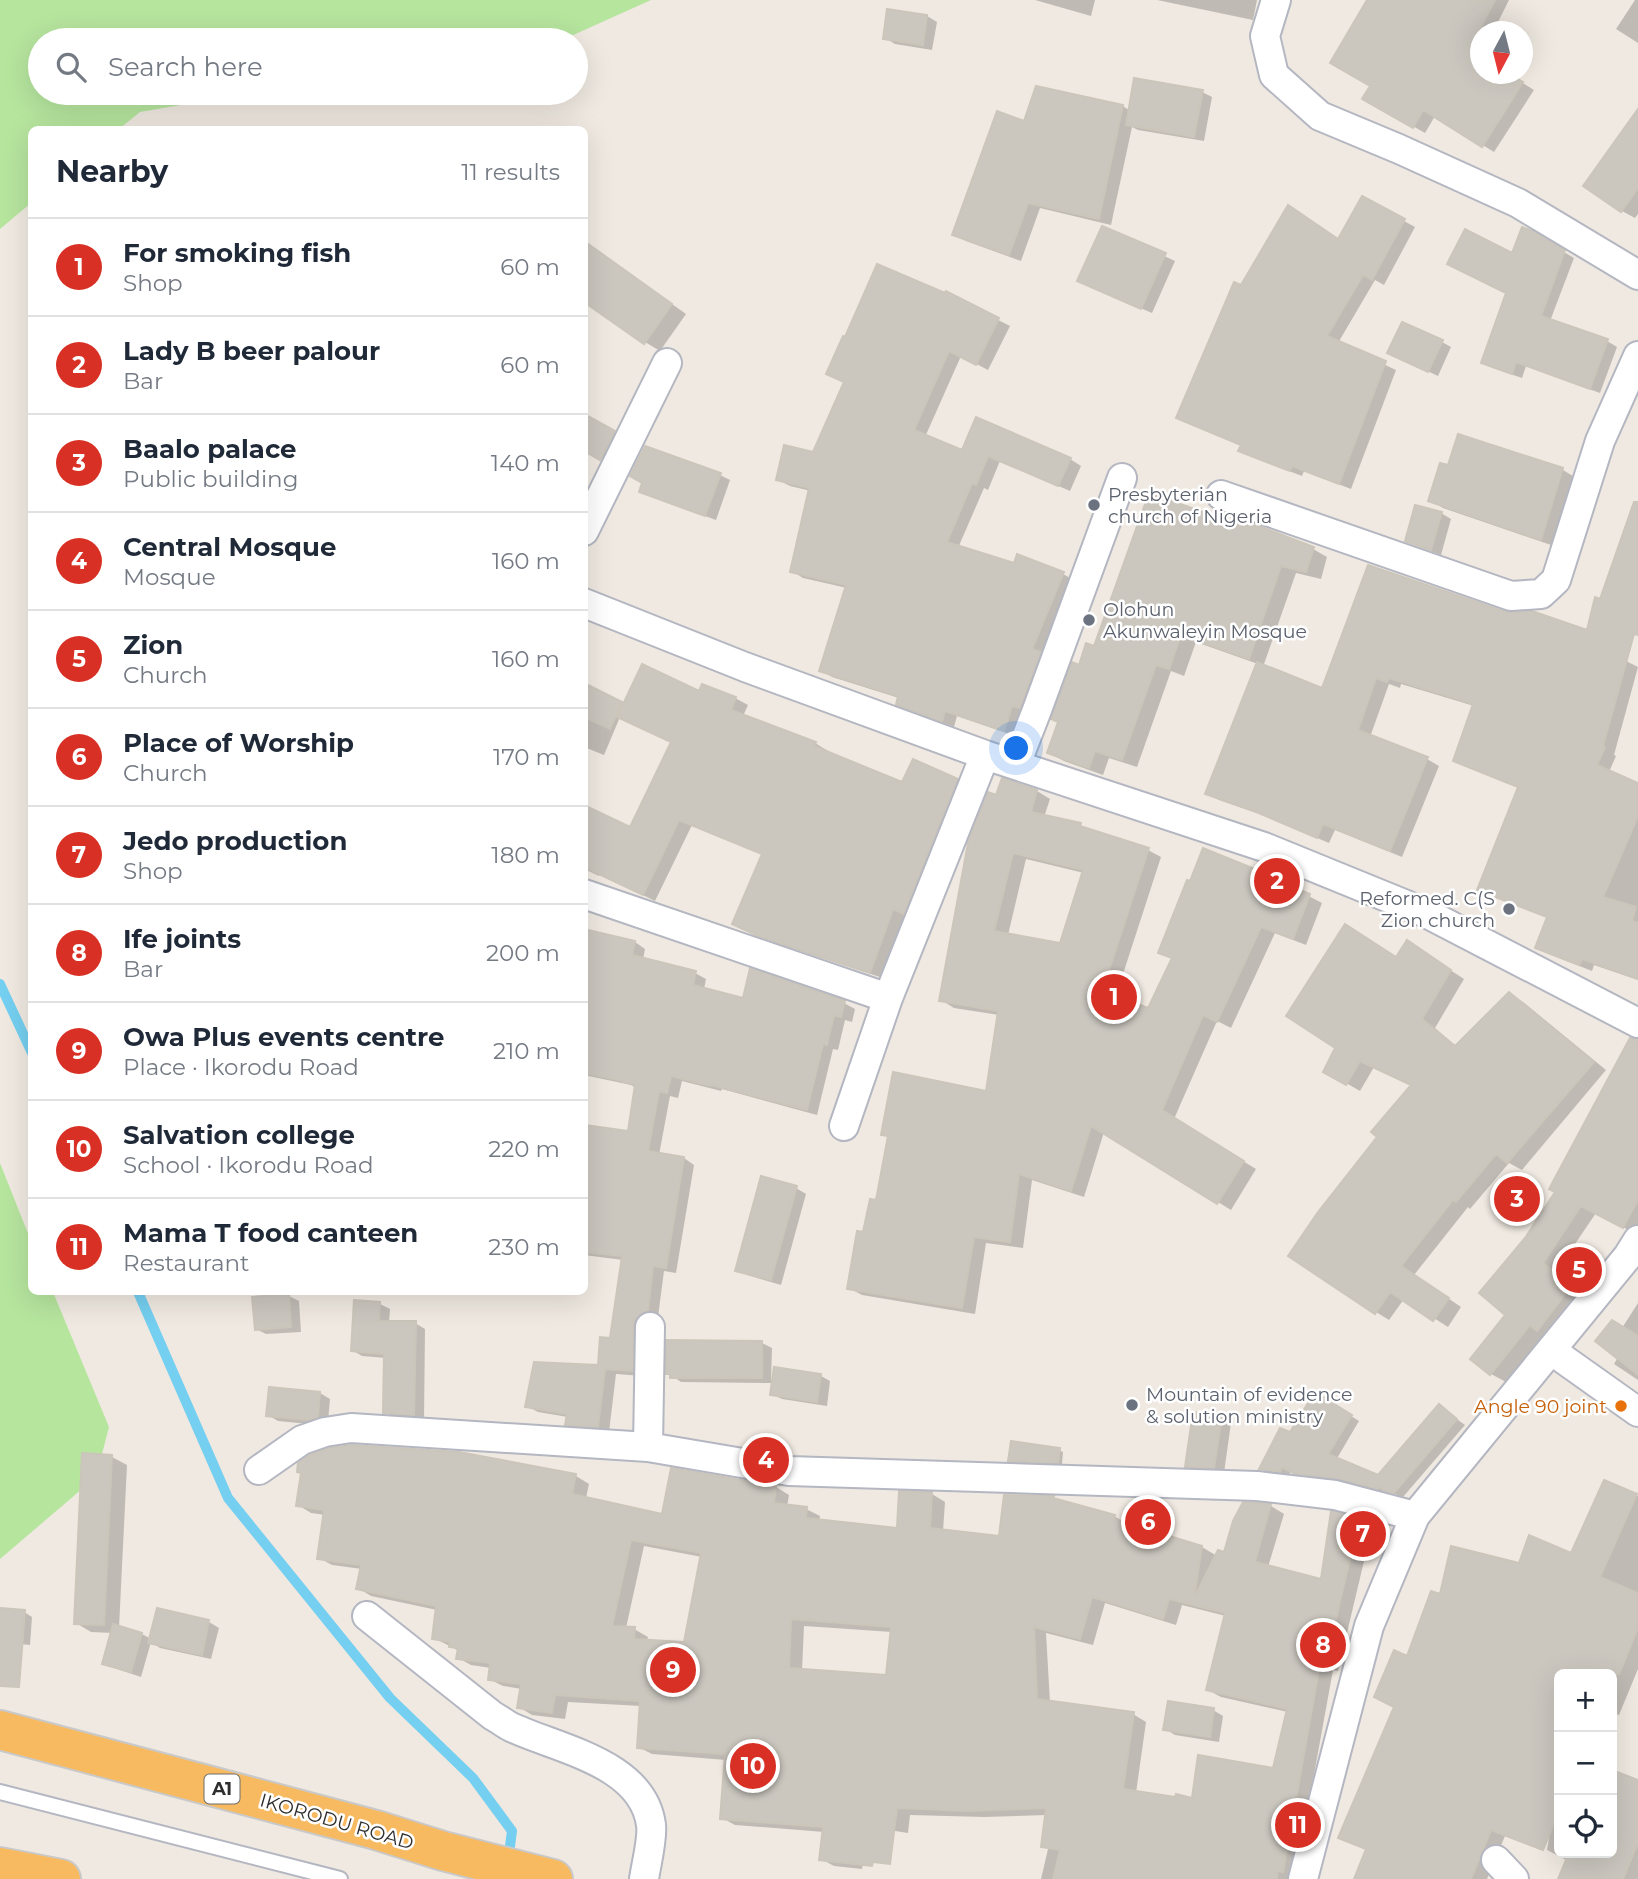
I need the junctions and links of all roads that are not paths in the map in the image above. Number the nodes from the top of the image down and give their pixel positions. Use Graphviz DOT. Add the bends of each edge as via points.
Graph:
graph roads {
  1 [pos="1276,0"];
  2 [pos="1638,275"];
  3 [pos="1638,356"];
  4 [pos="667,363"];
  5 [pos="1122,478"];
  6 [pos="1222,495"];
  7 [pos="588,523"];
  8 [pos="588,605"];
  9 [pos="985,755"];
  10 [pos="1016,764"];
  11 [pos="588,895"];
  12 [pos="888,998"];
  13 [pos="1638,1023"];
  14 [pos="844,1126"];
  15 [pos="1638,1240"];
  16 [pos="650,1327"];
  17 [pos="1552,1351"];
  18 [pos="1638,1412"];
  19 [pos="648,1447"];
  20 [pos="259,1470"];
  21 [pos="1415,1516"];
  22 [pos="367,1616"];
  23 [pos="0,1730"];
  24 [pos="0,1792"];
  25 [pos="0,1867"];
  26 [pos="61,1879"];
  27 [pos="340,1879"];
  28 [pos="553,1879"];
  29 [pos="644,1879"];
  30 [pos="1303,1879"];
  1 -- 2 [label="street" via="1265,36 1273,75 1320,116 1518,203"];
  3 -- 6 [label="street" via="1600,441 1556,580 1541,594 1511,596"];
  4 -- 7 [label="street"];
  5 -- 10 [label="street"];
  8 -- 9 [label="street"];
  9 -- 10 [label="street"];
  9 -- 12 [label="street"];
  10 -- 13 [label="street" via="1264,847 1426,913"];
  11 -- 12 [label="street"];
  12 -- 14 [label="street"];
  15 -- 17 [label="street"];
  16 -- 19 [label="street"];
  17 -- 18 [label="street"];
  17 -- 21 [label="street"];
  19 -- 20 [label="street" via="351,1428 302,1440"];
  19 -- 21 [label="street" via="789,1471 1256,1486 1335,1495"];
  21 -- 30 [label="street" via="1369,1626"];
  22 -- 29 [label="street" via="493,1716 594,1759 621,1777 642,1797 651,1826"];
  23 -- 28 [label="highway, IKORODU ROAD / A1"];
  24 -- 27 [label="lane"];
  25 -- 26 [label="highway"];
}
